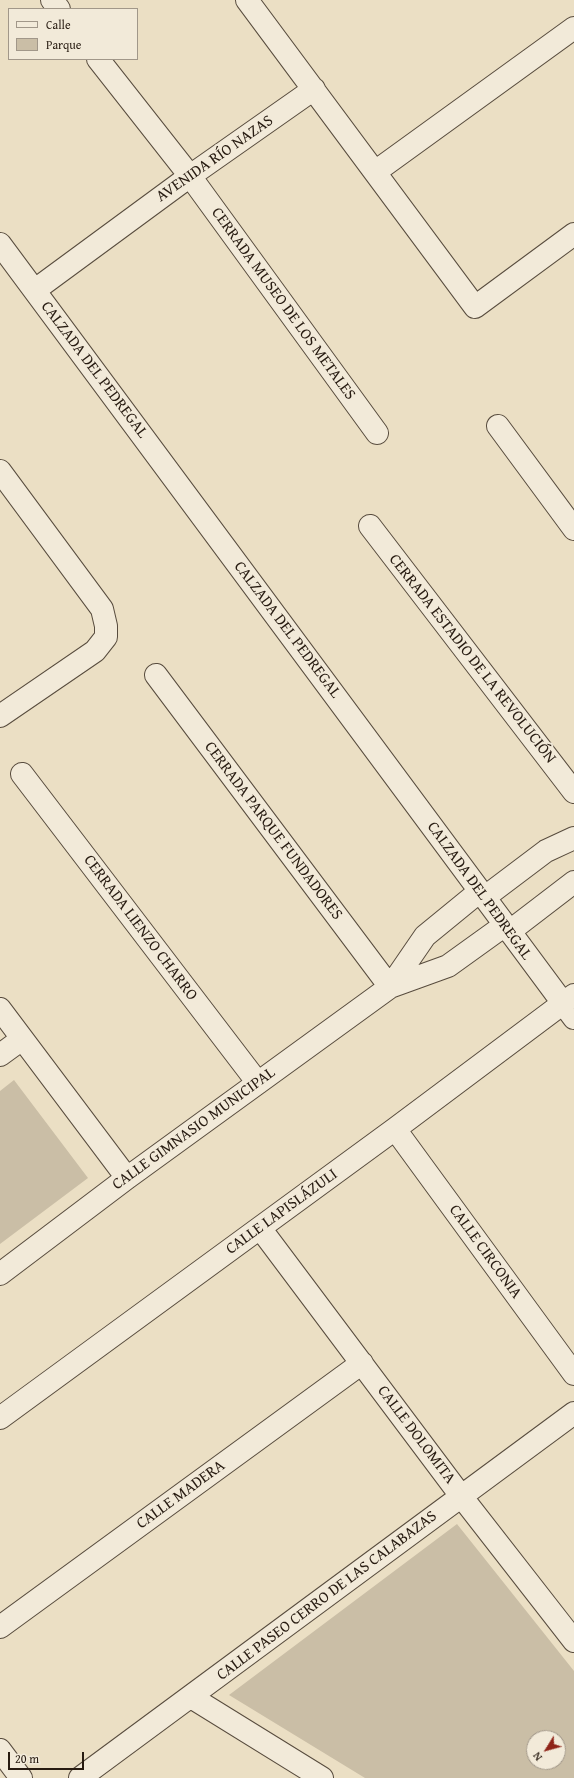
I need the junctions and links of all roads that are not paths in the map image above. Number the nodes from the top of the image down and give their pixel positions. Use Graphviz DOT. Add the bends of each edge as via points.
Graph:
graph roads {
  1 [pos="52,0"];
  2 [pos="247,0"];
  3 [pos="58,8"];
  4 [pos="574,28"];
  5 [pos="99,60"];
  6 [pos="314,89"];
  7 [pos="375,172"];
  8 [pos="190,176"];
  9 [pos="574,234"];
  10 [pos="0,244"];
  11 [pos="35,290"];
  12 [pos="498,426"];
  13 [pos="377,433"];
  14 [pos="0,471"];
  15 [pos="370,526"];
  16 [pos="574,529"];
  17 [pos="156,675"];
  18 [pos="0,716"];
  19 [pos="22,774"];
  20 [pos="574,792"];
  21 [pos="574,838"];
  22 [pos="574,882"];
  23 [pos="482,894"];
  24 [pos="508,928"];
  25 [pos="390,987"];
  26 [pos="0,1010"];
  27 [pos="571,1012"];
  28 [pos="22,1038"];
  29 [pos="0,1055"];
  30 [pos="258,1083"];
  31 [pos="395,1129"];
  32 [pos="126,1178"];
  33 [pos="260,1228"];
  34 [pos="0,1274"];
  35 [pos="362,1363"];
  36 [pos="574,1374"];
  37 [pos="574,1413"];
  38 [pos="0,1418"];
  39 [pos="461,1496"];
  40 [pos="0,1627"];
  41 [pos="574,1641"];
  42 [pos="191,1697"];
  43 [pos="0,1750"];
  44 [pos="20,1778"];
  45 [pos="80,1778"];
  46 [pos="322,1778"];
  1 -- 3 [label="street"];
  2 -- 6 [label="street"];
  4 -- 7 [label="street"];
  5 -- 8 [label="street, CERRADA MUSEO DE LOS METALES"];
  6 -- 7 [label="street"];
  6 -- 8 [label="street, AVENIDA RÍO NAZAS"];
  7 -- 9 [label="street" via="475,307"];
  8 -- 11 [label="street, AVENIDA RÍO NAZAS"];
  8 -- 13 [label="street, CERRADA MUSEO DE LOS METALES"];
  10 -- 11 [label="street, CALZADA DEL PEDREGAL"];
  11 -- 23 [label="street, CALZADA DEL PEDREGAL"];
  12 -- 16 [label="street"];
  14 -- 18 [label="street" via="102,609 106,626 106,637 95,651"];
  15 -- 20 [label="street, CERRADA ESTADIO DE LA REVOLUCIÓN"];
  17 -- 25 [label="street, CERRADA PARQUE FUNDADORES"];
  19 -- 30 [label="street, CERRADA LIENZO CHARRO"];
  21 -- 23 [label="street, CALLE GIMNASIO MUNICIPAL" via="546,851"];
  22 -- 24 [label="street, CALLE GIMNASIO MUNICIPAL"];
  23 -- 24 [label="street, CALZADA DEL PEDREGAL"];
  23 -- 25 [label="street, CALLE GIMNASIO MUNICIPAL" via="425,936"];
  24 -- 25 [label="street, CALLE GIMNASIO MUNICIPAL" via="448,966"];
  24 -- 27 [label="street, CALZADA DEL PEDREGAL"];
  25 -- 30 [label="street, CALLE GIMNASIO MUNICIPAL"];
  26 -- 28 [label="street"];
  27 -- 31 [label="street, CALLE LAPISLÁZULI"];
  28 -- 29 [label="street"];
  28 -- 32 [label="street"];
  30 -- 32 [label="street, CALLE GIMNASIO MUNICIPAL"];
  31 -- 33 [label="street, CALLE LAPISLÁZULI"];
  31 -- 36 [label="street, CALLE CIRCONIA"];
  32 -- 34 [label="street, CALLE GIMNASIO MUNICIPAL"];
  33 -- 35 [label="street, CALLE DOLOMITA"];
  33 -- 38 [label="street, CALLE LAPISLÁZULI"];
  35 -- 39 [label="street, CALLE DOLOMITA"];
  35 -- 40 [label="street, CALLE MADERA"];
  37 -- 39 [label="street, CALLE PASEO CERRO DE LAS CALABAZAS"];
  39 -- 41 [label="street, CALLE DOLOMITA"];
  39 -- 42 [label="street, CALLE PASEO CERRO DE LAS CALABAZAS"];
  42 -- 45 [label="street, CALLE PASEO CERRO DE LAS CALABAZAS"];
  42 -- 46 [label="street"];
  43 -- 44 [label="street"];
}
